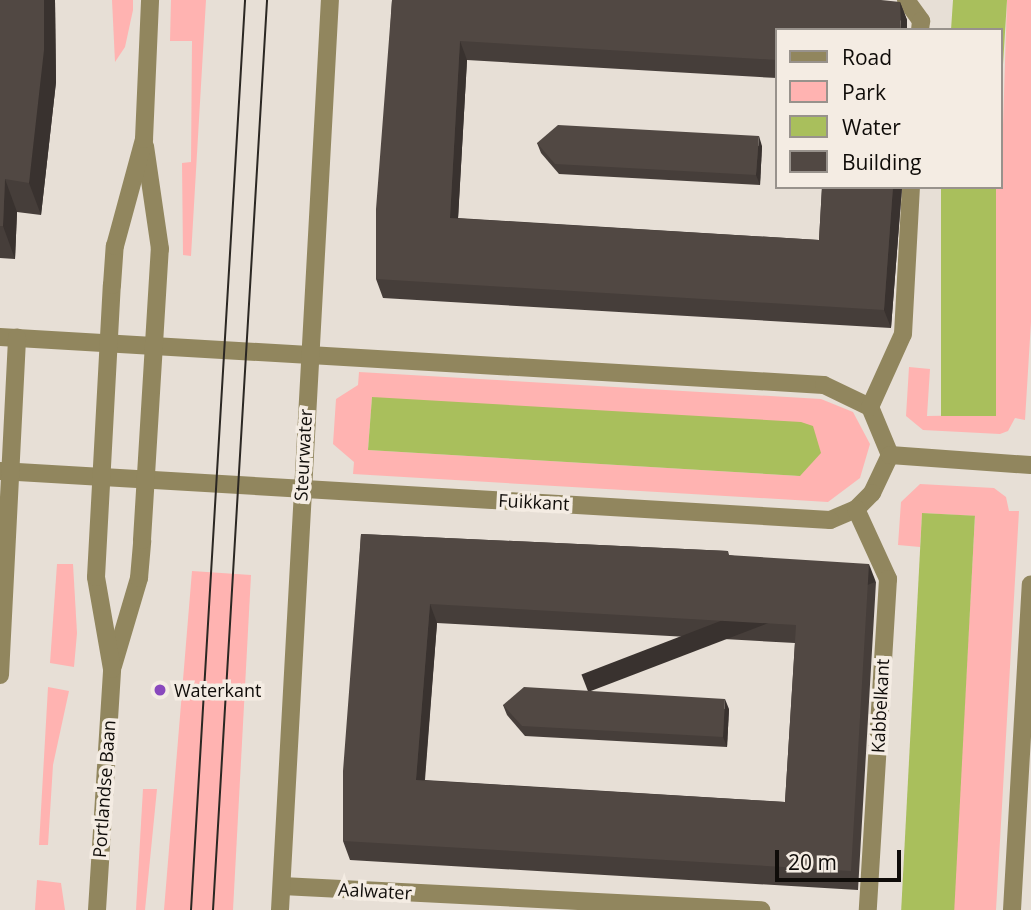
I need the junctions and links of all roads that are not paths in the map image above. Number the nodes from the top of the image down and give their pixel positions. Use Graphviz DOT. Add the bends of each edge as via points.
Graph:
graph roads {
  1 [pos="150,0"];
  2 [pos="330,0"];
  3 [pos="906,0"];
  4 [pos="920,28"];
  5 [pos="144,139"];
  6 [pos="911,189"];
  7 [pos="8,337"];
  8 [pos="109,341"];
  9 [pos="153,343"];
  10 [pos="309,352"];
  11 [pos="870,407"];
  12 [pos="890,455"];
  13 [pos="1031,465"];
  14 [pos="5,472"];
  15 [pos="102,478"];
  16 [pos="145,480"];
  17 [pos="302,488"];
  18 [pos="856,509"];
  19 [pos="1031,585"];
  20 [pos="112,669"];
  21 [pos="0,675"];
  22 [pos="282,886"];
  23 [pos="97,910"];
  24 [pos="280,910"];
  25 [pos="761,910"];
  26 [pos="868,910"];
  27 [pos="1012,910"];
  1 -- 5 [label="street, Portlandse Baan"];
  2 -- 10 [label="street, Steurwater"];
  3 -- 4 [label="street" via="921,21"];
  5 -- 8 [label="street, Portlandse Baan" via="116,246"];
  5 -- 9 [label="street, Portlandse Baan" via="160,249"];
  6 -- 11 [label="street" via="903,334"];
  7 -- 8 [label="street"];
  7 -- 14 [label="street"];
  8 -- 9 [label="street"];
  8 -- 15 [label="street, Portlandse Baan"];
  9 -- 10 [label="street"];
  9 -- 16 [label="street, Portlandse Baan"];
  10 -- 11 [label="street" via="824,385"];
  10 -- 17 [label="street, Steurwater"];
  11 -- 12 [label="street"];
  12 -- 13 [label="street"];
  12 -- 18 [label="street" via="872,493"];
  14 -- 15 [label="street"];
  14 -- 21 [label="street"];
  15 -- 16 [label="street"];
  15 -- 20 [label="street, Portlandse Baan" via="96,577"];
  16 -- 17 [label="street, Fuikkant"];
  16 -- 20 [label="street, Portlandse Baan" via="139,578"];
  17 -- 18 [label="street, Fuikkant" via="830,520"];
  17 -- 22 [label="street, Steurwater"];
  18 -- 26 [label="street, Kabbelkant" via="888,579"];
  19 -- 27 [label="street"];
  20 -- 23 [label="street, Portlandse Baan"];
  22 -- 24 [label="street, Steurwater"];
  22 -- 25 [label="street, Aalwater"];
}
